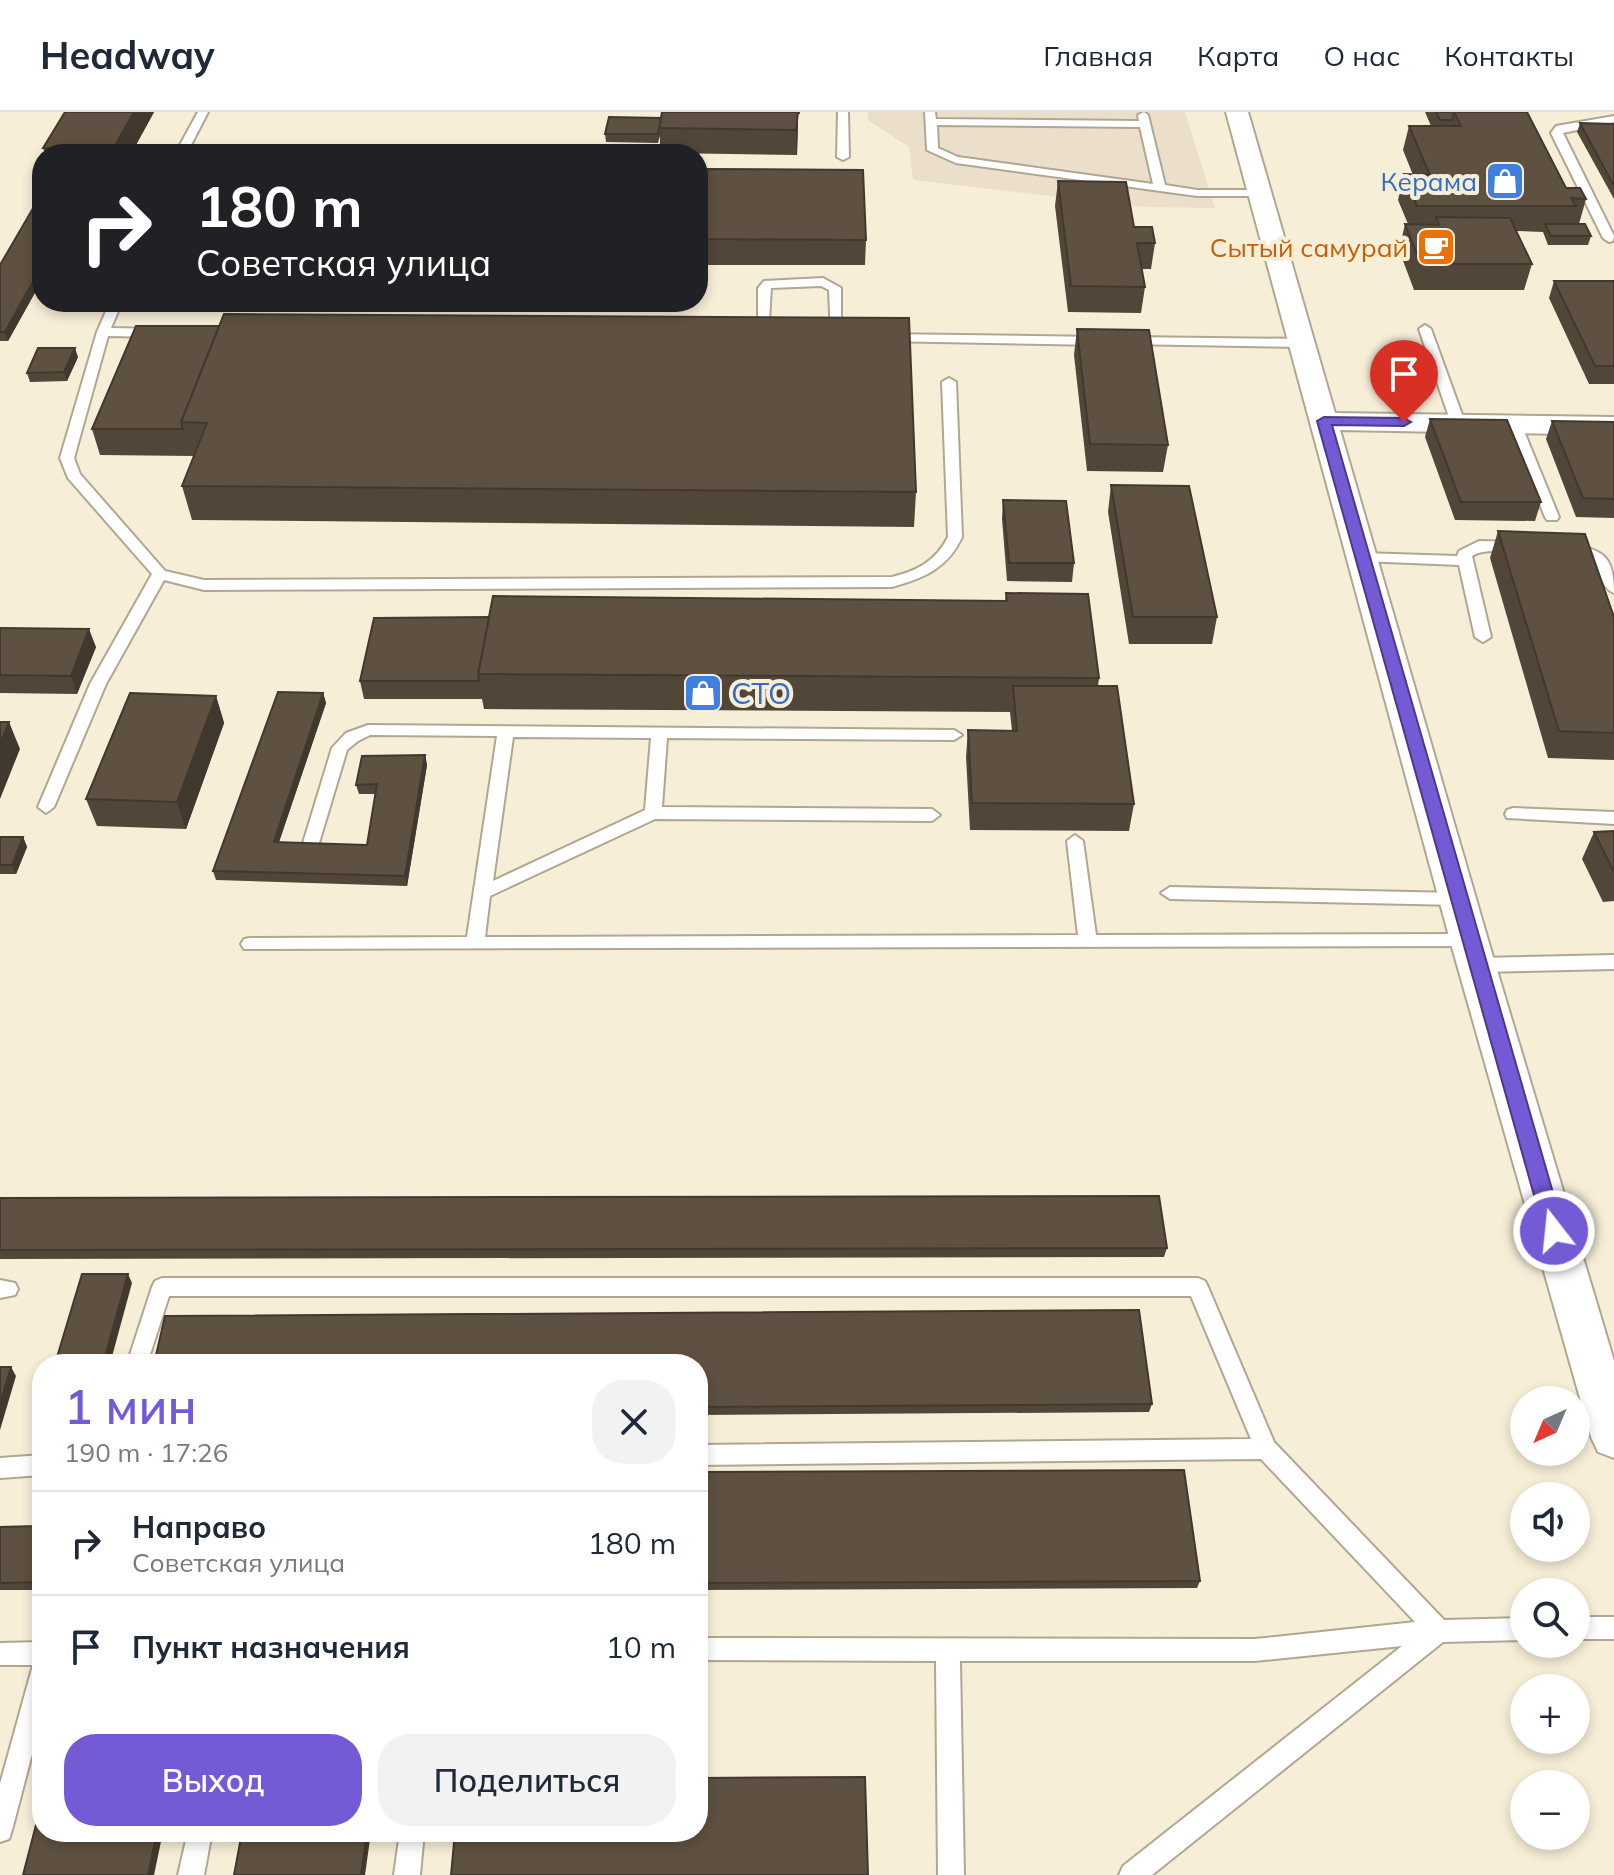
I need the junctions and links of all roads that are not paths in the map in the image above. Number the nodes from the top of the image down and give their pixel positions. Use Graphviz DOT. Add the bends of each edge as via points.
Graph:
graph roads {
  1 [pos="203,112"];
  2 [pos="843,112"];
  3 [pos="1237,112"];
  4 [pos="930,117"];
  5 [pos="1144,118"];
  6 [pos="1614,119"];
  7 [pos="186,144"];
  8 [pos="843,157"];
  9 [pos="1160,188"];
  10 [pos="1261,193"];
  11 [pos="1609,238"];
  12 [pos="112,312"];
  13 [pos="1425,329"];
  14 [pos="103,332"];
  15 [pos="166,333"];
  16 [pos="747,337"];
  17 [pos="762,337"];
  18 [pos="777,337"];
  19 [pos="822,338"];
  20 [pos="837,338"];
  21 [pos="852,338"];
  22 [pos="868,338"];
  23 [pos="1303,343"];
  24 [pos="949,382"];
  25 [pos="1324,421"];
  26 [pos="1458,423"];
  27 [pos="1514,424"];
  28 [pos="1614,426"];
  29 [pos="1552,517"];
  30 [pos="1362,557"];
  31 [pos="1463,561"];
  32 [pos="160,574"];
  33 [pos="1614,588"];
  34 [pos="1483,637"];
  35 [pos="506,731"];
  36 [pos="659,732"];
  37 [pos="954,735"];
  38 [pos="46,807"];
  39 [pos="653,813"];
  40 [pos="1513,814"];
  41 [pos="932,815"];
  42 [pos="1614,818"];
  43 [pos="1075,841"];
  44 [pos="311,843"];
  45 [pos="482,893"];
  46 [pos="1170,893"];
  47 [pos="1458,899"];
  48 [pos="1088,941"];
  49 [pos="475,943"];
  50 [pos="250,944"];
  51 [pos="1473,953"];
  52 [pos="1614,962"];
  53 [pos="140,1354"];
  54 [pos="1614,1437"];
  55 [pos="1266,1449"];
  56 [pos="708,1455"];
  57 [pos="32,1466"];
  58 [pos="0,1468"];
  59 [pos="1590,1628"];
  60 [pos="1614,1628"];
  61 [pos="1510,1629"];
  62 [pos="1439,1631"];
  63 [pos="708,1649"];
  64 [pos="948,1650"];
  65 [pos="32,1653"];
  66 [pos="0,1654"];
  67 [pos="32,1709"];
  68 [pos="0,1830"];
  69 [pos="198,1842"];
  70 [pos="411,1842"];
  71 [pos="191,1875"];
  72 [pos="407,1875"];
  73 [pos="951,1875"];
  74 [pos="1132,1875"];
  1 -- 7 [label="lane"];
  2 -- 8 [label="lane"];
  3 -- 10 [label="street"];
  4 -- 5 [label="lane"];
  4 -- 9 [label="lane" via="933,150 941,156"];
  5 -- 9 [label="lane"];
  6 -- 11 [label="lane" via="1568,125 1557,133"];
  9 -- 10 [label="lane"];
  10 -- 23 [label="street"];
  12 -- 14 [label="lane"];
  13 -- 26 [label="lane"];
  14 -- 15 [label="lane"];
  14 -- 32 [label="lane" via="67,458 73,475"];
  16 -- 17 [label="lane"];
  17 -- 18 [label="lane"];
  17 -- 20 [label="lane" via="768,284 823,282 835,288"];
  19 -- 20 [label="lane"];
  20 -- 21 [label="lane"];
  22 -- 23 [label="lane"];
  23 -- 25 [label="street"];
  24 -- 32 [label="lane" via="955,537 949,553 933,568 892,582 204,585"];
  25 -- 26 [label="street"];
  25 -- 30 [label="street"];
  26 -- 27 [label="street"];
  27 -- 28 [label="street"];
  27 -- 29 [label="lane"];
  30 -- 31 [label="lane"];
  30 -- 47 [label="street"];
  31 -- 33 [label="lane" via="1464,554 1479,545 1581,549 1605,562"];
  31 -- 34 [label="lane"];
  32 -- 38 [label="lane" via="98,684"];
  35 -- 36 [label="lane"];
  35 -- 44 [label="lane" via="368,730 352,737 340,748"];
  35 -- 45 [label="lane"];
  36 -- 37 [label="lane"];
  36 -- 39 [label="lane"];
  39 -- 41 [label="lane"];
  39 -- 45 [label="lane"];
  40 -- 42 [label="lane"];
  43 -- 48 [label="lane"];
  45 -- 49 [label="lane"];
  46 -- 47 [label="lane"];
  47 -- 51 [label="street"];
  48 -- 49 [label="lane"];
  48 -- 51 [label="lane"];
  49 -- 50 [label="lane"];
  51 -- 52 [label="lane"];
  51 -- 54 [label="street"];
  53 -- 55 [label="lane" via="162,1287 1198,1287"];
  55 -- 56 [label="lane"];
  55 -- 62 [label="lane"];
  57 -- 58 [label="lane"];
  59 -- 60 [label="lane"];
  61 -- 62 [label="lane"];
  62 -- 64 [label="lane" via="1255,1650"];
  62 -- 74 [label="lane"];
  63 -- 64 [label="lane"];
  64 -- 73 [label="lane"];
  65 -- 66 [label="lane"];
  67 -- 68 [label="lane"];
  69 -- 71 [label="lane"];
  70 -- 72 [label="lane"];
}
